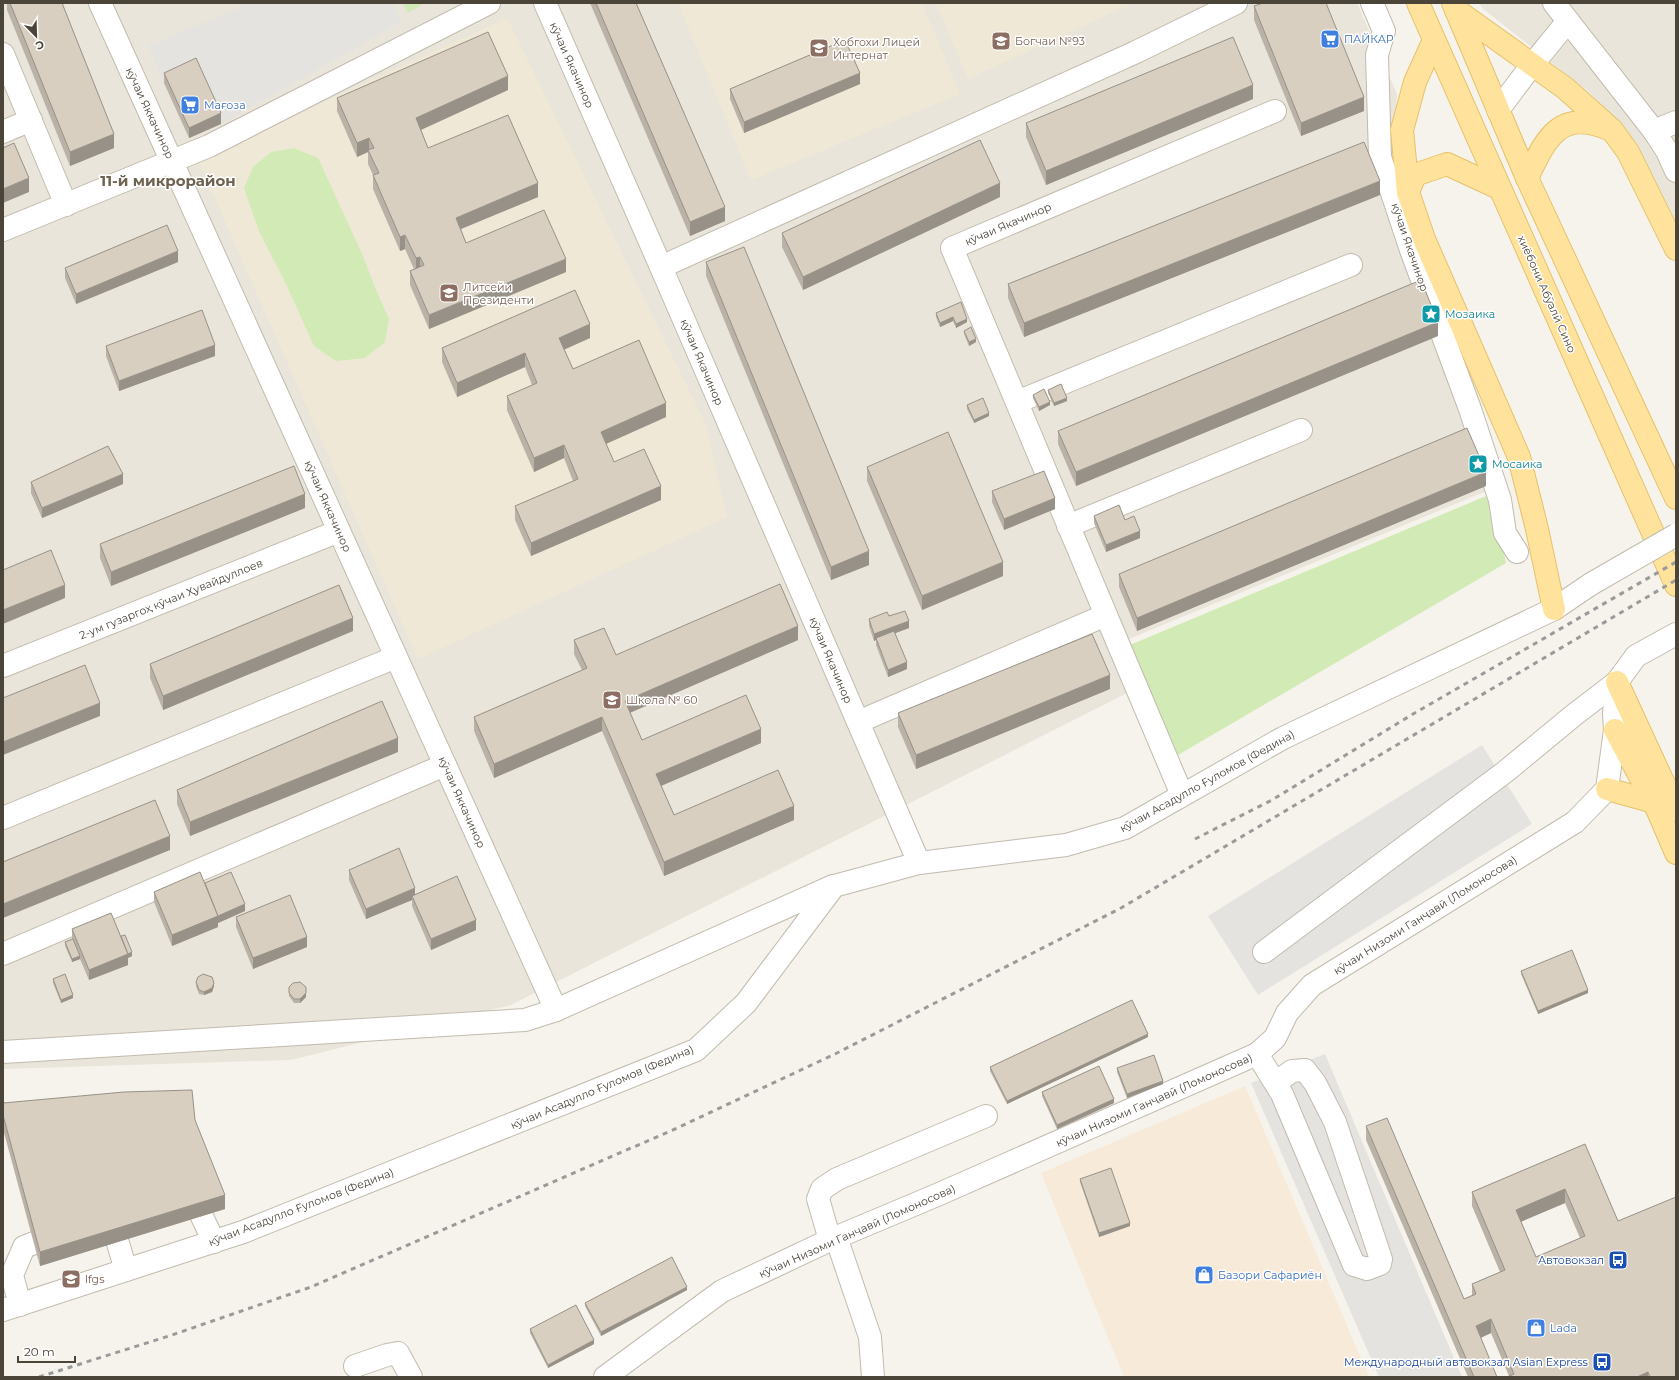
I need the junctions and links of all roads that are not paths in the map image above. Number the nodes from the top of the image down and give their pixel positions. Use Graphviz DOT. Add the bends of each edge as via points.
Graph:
graph roads {
  1 [pos="100,3"];
  2 [pos="489,3"];
  3 [pos="545,3"];
  4 [pos="1236,3"];
  5 [pos="1372,3"];
  6 [pos="1418,3"];
  7 [pos="1554,3"];
  8 [pos="1455,6"];
  9 [pos="1568,21"];
  10 [pos="1434,40"];
  11 [pos="3,54"];
  12 [pos="1532,65"];
  13 [pos="1498,110"];
  14 [pos="1275,111"];
  15 [pos="31,120"];
  16 [pos="1676,122"];
  17 [pos="1612,130"];
  18 [pos="1654,131"];
  19 [pos="3,132"];
  20 [pos="1671,153"];
  21 [pos="172,161"];
  22 [pos="1676,171"];
  23 [pos="1527,178"];
  24 [pos="1499,188"];
  25 [pos="1408,192"];
  26 [pos="66,204"];
  27 [pos="3,230"];
  28 [pos="1676,249"];
  29 [pos="1351,265"];
  30 [pos="661,267"];
  31 [pos="1017,402"];
  32 [pos="1302,430"];
  33 [pos="1676,498"];
  34 [pos="1068,526"];
  35 [pos="339,531"];
  36 [pos="1676,535"];
  37 [pos="1517,552"];
  38 [pos="1676,585"];
  39 [pos="1554,609"];
  40 [pos="1106,615"];
  41 [pos="1676,634"];
  42 [pos="396,657"];
  43 [pos="3,666"];
  44 [pos="1617,682"];
  45 [pos="858,722"];
  46 [pos="1615,730"];
  47 [pos="445,765"];
  48 [pos="1606,789"];
  49 [pos="1182,796"];
  50 [pos="1654,802"];
  51 [pos="1676,810"];
  52 [pos="3,818"];
  53 [pos="1676,853"];
  54 [pos="919,863"];
  55 [pos="834,886"];
  56 [pos="1264,952"];
  57 [pos="3,954"];
  58 [pos="556,1010"];
  59 [pos="3,1052"];
  60 [pos="1257,1054"];
  61 [pos="1275,1083"];
  62 [pos="986,1116"];
  63 [pos="162,1198"];
  64 [pos="833,1239"];
  65 [pos="214,1242"];
  66 [pos="126,1270"];
  67 [pos="11,1307"];
  68 [pos="355,1366"];
  69 [pos="412,1377"];
  70 [pos="605,1377"];
  71 [pos="873,1377"];
  1 -- 21 [label="street, кӯчаи Яккачинор"];
  2 -- 21 [label="street" via="209,146"];
  3 -- 30 [label="street, кӯчаи Якачинор"];
  4 -- 30 [label="street" via="1136,52"];
  5 -- 37 [label="street, кӯчаи Якачинор" via="1384,31 1377,55 1380,157 1500,500 1504,533"];
  6 -- 10 [label="main road, хиёбони Абӯалӣ Сино"];
  7 -- 9 [label="street"];
  8 -- 12 [label="main road"];
  8 -- 13 [label="main road"];
  9 -- 12 [label="street"];
  9 -- 18 [label="street"];
  10 -- 24 [label="main road, хиёбони Абӯалӣ Сино"];
  10 -- 25 [label="main road" via="1415,82 1402,130"];
  11 -- 15 [label="street"];
  12 -- 13 [label="street"];
  12 -- 17 [label="main road" via="1565,88"];
  13 -- 23 [label="main road"];
  14 -- 31 [label="street, кӯчаи Якачинор" via="952,248"];
  15 -- 19 [label="street"];
  15 -- 26 [label="street"];
  16 -- 18 [label="street"];
  17 -- 23 [label="main road" via="1593,122 1572,122 1553,132"];
  17 -- 28 [label="main road" via="1628,152"];
  18 -- 20 [label="street"];
  20 -- 22 [label="street"];
  21 -- 26 [label="street"];
  21 -- 35 [label="street, кӯчаи Яккачинор"];
  23 -- 33 [label="main road"];
  24 -- 25 [label="main road" via="1448,164 1415,174"];
  24 -- 38 [label="main road, хиёбони Абӯалӣ Сино"];
  25 -- 39 [label="main road" via="1424,239 1519,456"];
  26 -- 27 [label="street"];
  29 -- 31 [label="street"];
  30 -- 45 [label="street, кӯчаи Якачинор"];
  31 -- 34 [label="street, кӯчаи Якачинор"];
  32 -- 34 [label="street"];
  34 -- 40 [label="street, кӯчаи Якачинор"];
  35 -- 42 [label="street, кӯчаи Яккачинор"];
  35 -- 43 [label="street, 2-ум гузаргоҳ кӯчаи Ҳувайдуллоев"];
  36 -- 39 [label="street, кӯчаи Асадулло Ғуломов (Федина), bridge" via="1591,584"];
  39 -- 49 [label="street, кӯчаи Асадулло Ғуломов (Федина)" via="1283,738"];
  40 -- 45 [label="street"];
  40 -- 49 [label="street, кӯчаи Якачинор"];
  41 -- 44 [label="street" via="1636,656"];
  42 -- 47 [label="street, кӯчаи Яккачинор"];
  42 -- 52 [label="street"];
  44 -- 46 [label="street"];
  44 -- 51 [label="main road"];
  44 -- 56 [label="street" via="1505,772"];
  45 -- 54 [label="street, кӯчаи Якачинор"];
  46 -- 48 [label="street"];
  46 -- 50 [label="main road"];
  47 -- 57 [label="street"];
  47 -- 58 [label="street, кӯчаи Яккачинор"];
  48 -- 50 [label="main road"];
  48 -- 60 [label="street, кӯчаи Низоми Ганҷавӣ (Ломоносова)" via="1575,822 1312,985 1287,1013 1275,1038"];
  49 -- 54 [label="street, кӯчаи Асадулло Ғуломов (Федина)" via="1125,828 1066,845"];
  50 -- 53 [label="main road"];
  54 -- 55 [label="street, кӯчаи Асадулло Ғуломов (Федина)"];
  55 -- 58 [label="street"];
  55 -- 65 [label="street, кӯчаи Асадулло Ғуломов (Федина)" via="746,1003 696,1050"];
  58 -- 59 [label="street" via="525,1020"];
  60 -- 61 [label="street"];
  60 -- 64 [label="street, кӯчаи Низоми Ганҷавӣ (Ломоносова)"];
  61 -- 61 [label="street" via="1282,1094 1354,1265 1367,1269 1380,1264 1381,1259 1335,1122 1315,1083 1305,1070 1292,1071"];
  62 -- 64 [label="street" via="837,1179 822,1189 818,1199"];
  63 -- 65 [label="street" via="196,1204"];
  64 -- 70 [label="street, кӯчаи Низоми Ганҷавӣ (Ломоносова)" via="722,1291"];
  64 -- 71 [label="street" via="870,1337"];
  65 -- 66 [label="street, кӯчаи Асадулло Ғуломов (Федина)"];
  66 -- 67 [label="street, кӯчаи Асадулло Ғуломов (Федина)"];
  66 -- 67 [label="street" via="117,1214 24,1248 12,1275"];
  68 -- 69 [label="street" via="398,1353"];
}
